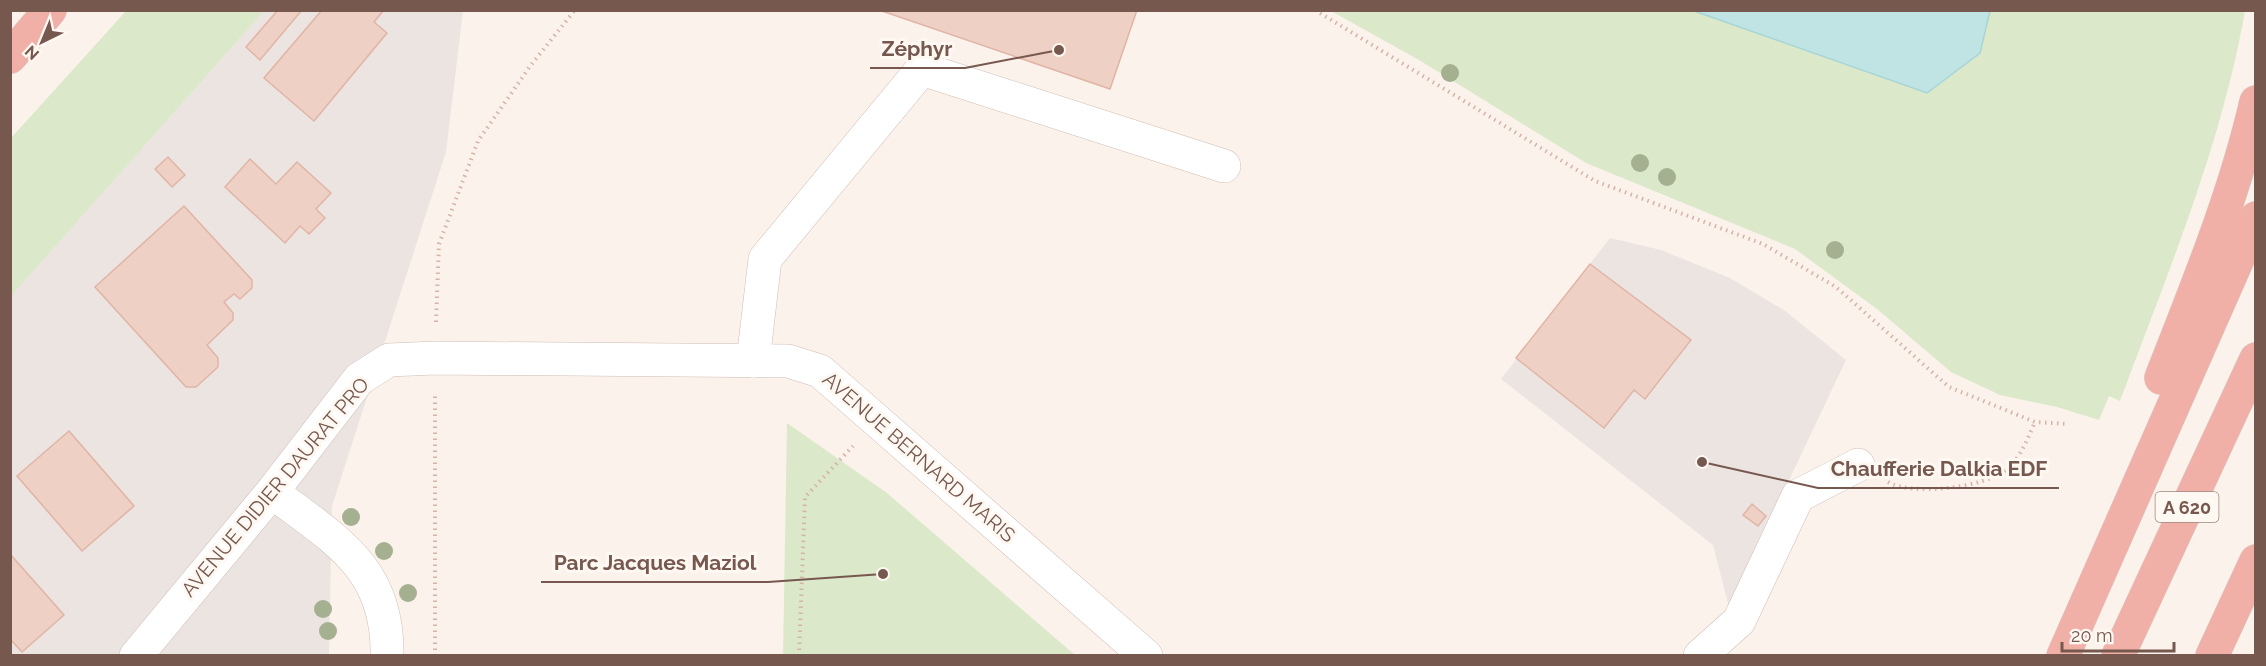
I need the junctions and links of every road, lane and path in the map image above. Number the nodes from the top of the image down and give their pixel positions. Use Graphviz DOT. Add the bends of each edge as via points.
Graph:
graph roads {
  1 [pos="50,10"];
  2 [pos="575,10"];
  3 [pos="1315,10"];
  4 [pos="10,57"];
  5 [pos="2256,102"];
  6 [pos="1224,166"];
  7 [pos="2256,218"];
  8 [pos="435,358"];
  9 [pos="2256,359"];
  10 [pos="753,361"];
  11 [pos="878,419"];
  12 [pos="2035,422"];
  13 [pos="2068,424"];
  14 [pos="1858,465"];
  15 [pos="272,492"];
  16 [pos="2113,538"];
  17 [pos="2256,561"];
  18 [pos="136,656"];
  19 [pos="387,656"];
  20 [pos="435,656"];
  21 [pos="799,656"];
  22 [pos="1146,656"];
  23 [pos="1700,656"];
  24 [pos="2063,656"];
  25 [pos="2118,656"];
  26 [pos="2212,656"];
  1 -- 4 [label="highway"];
  2 -- 8 [label="path" via="478,141 439,244"];
  3 -- 12 [label="path" via="1595,181 1763,244 1836,287 1950,387"];
  5 -- 16 [label="highway" via="2209,256 2141,430"];
  6 -- 10 [label="street" via="922,69 765,259"];
  7 -- 16 [label="highway"];
  8 -- 10 [label="street, AVENUE BERNARD MARIS"];
  8 -- 15 [label="street, AVENUE DIDIER DAURAT PRO" via="389,360 359,379"];
  8 -- 20 [label="path"];
  9 -- 25 [label="highway, A 620"];
  10 -- 11 [label="street, AVENUE BERNARD MARIS" via="788,361 820,371"];
  11 -- 21 [label="path" via="805,497"];
  11 -- 22 [label="street, AVENUE BERNARD MARIS"];
  12 -- 13 [label="path"];
  12 -- 14 [label="path" via="2006,471 1972,484 1914,490 1895,486"];
  14 -- 23 [label="street" via="1798,496 1739,621"];
  15 -- 18 [label="street, AVENUE DIDIER DAURAT PRO"];
  15 -- 19 [label="street" via="365,570 379,595 386,620"];
  16 -- 24 [label="highway"];
  17 -- 26 [label="highway"];
}
